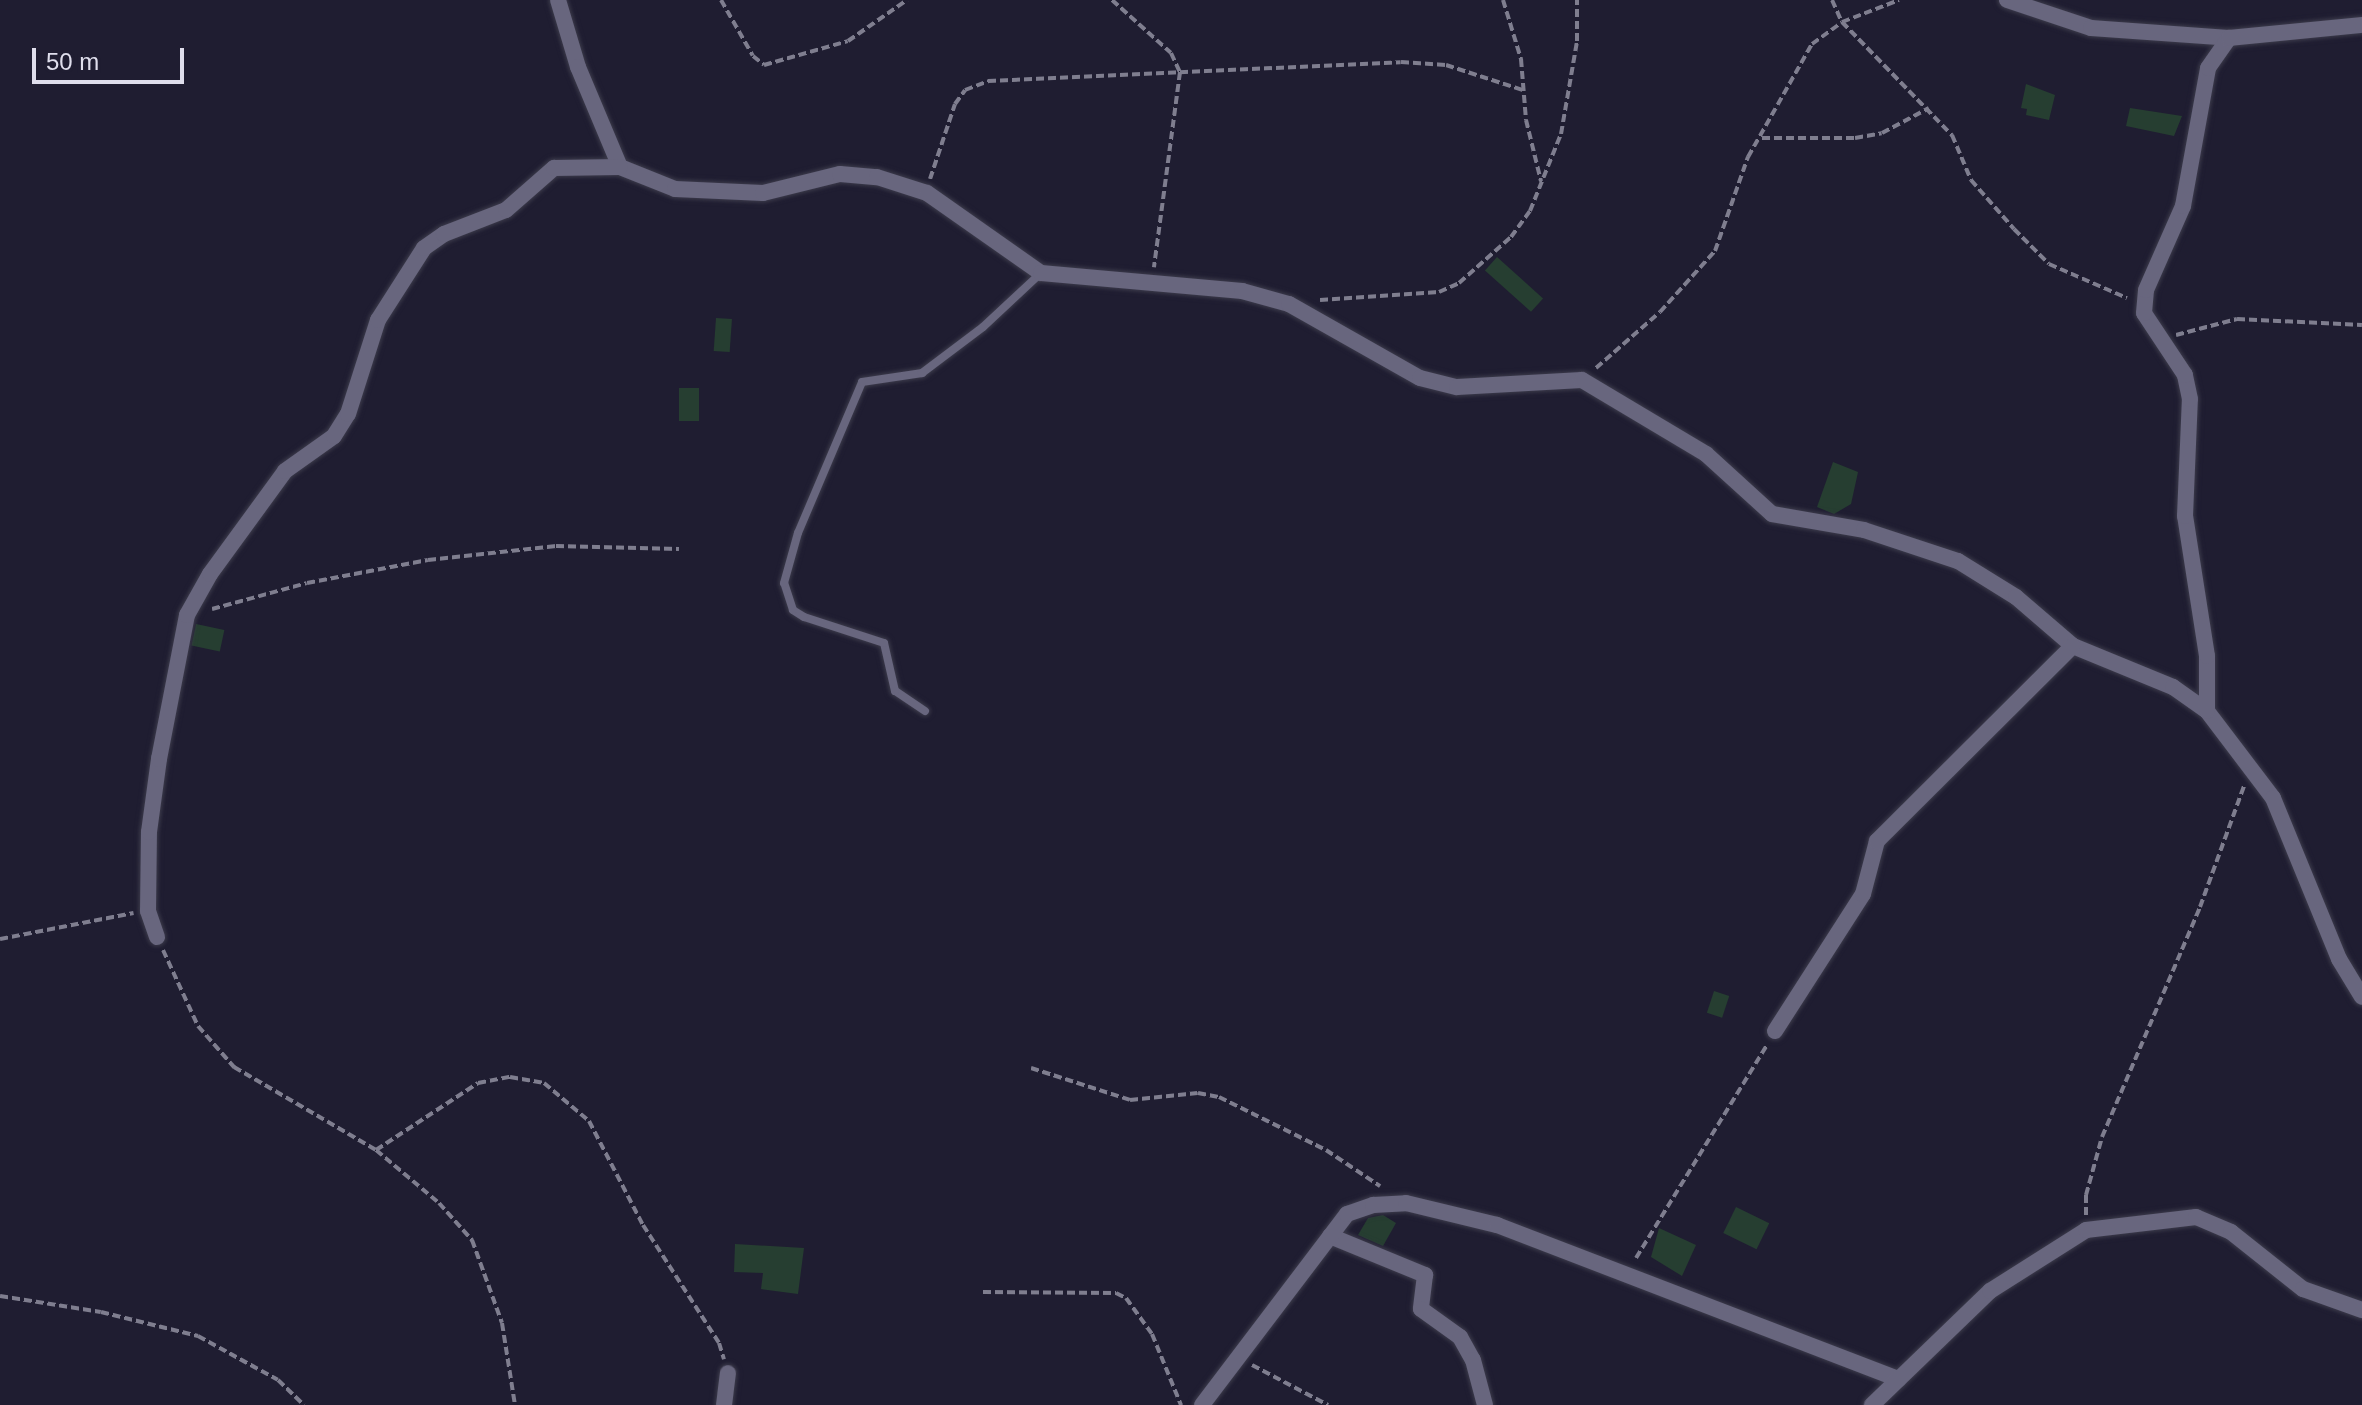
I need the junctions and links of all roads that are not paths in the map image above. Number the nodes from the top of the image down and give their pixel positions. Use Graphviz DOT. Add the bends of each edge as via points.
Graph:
graph roads {
  1 [pos="558,0"];
  2 [pos="2007,0"];
  3 [pos="2362,25"];
  4 [pos="2229,38"];
  5 [pos="620,167"];
  6 [pos="1041,273"];
  7 [pos="2073,646"];
  8 [pos="925,711"];
  9 [pos="2207,711"];
  10 [pos="157,937"];
  11 [pos="2362,997"];
  12 [pos="1775,1031"];
  13 [pos="1330,1236"];
  14 [pos="2362,1310"];
  15 [pos="728,1373"];
  16 [pos="1898,1379"];
  17 [pos="724,1405"];
  18 [pos="1202,1405"];
  19 [pos="1485,1405"];
  20 [pos="1872,1405"];
  1 -- 5 [label="street" via="578,67"];
  2 -- 4 [label="street" via="2091,28"];
  3 -- 4 [label="street"];
  4 -- 9 [label="street" via="2208,68 2183,206 2153,266 2144,313 2185,375 2190,399 2185,516 2206,643"];
  5 -- 6 [label="street" via="675,189 717,195 763,193 840,174 877,177 927,193"];
  5 -- 10 [label="street" via="554,168 506,210 444,234 424,248 378,320 348,414 334,436 285,471 265,494 187,615 173,667 149,832 148,911"];
  6 -- 7 [label="street" via="1242,291 1289,304 1420,378 1457,387 1582,380 1706,454 1772,514 1864,530 1958,561 2016,597"];
  6 -- 8 [label="lane" via="983,327 922,373 862,382 798,533 787,572 785,596 793,610 884,643 895,691"];
  7 -- 9 [label="street" via="2173,687"];
  7 -- 12 [label="street" via="1877,841 1863,894"];
  9 -- 11 [label="street" via="2273,798 2339,959"];
  13 -- 16 [label="street" via="1347,1214 1373,1205 1406,1203 1497,1225"];
  13 -- 18 [label="street"];
  13 -- 19 [label="street" via="1425,1275 1421,1309 1460,1337 1473,1360"];
  14 -- 16 [label="street" via="2303,1289 2231,1232 2196,1217 2086,1230 1990,1291"];
  15 -- 17 [label="street"];
  16 -- 20 [label="street"];
}
